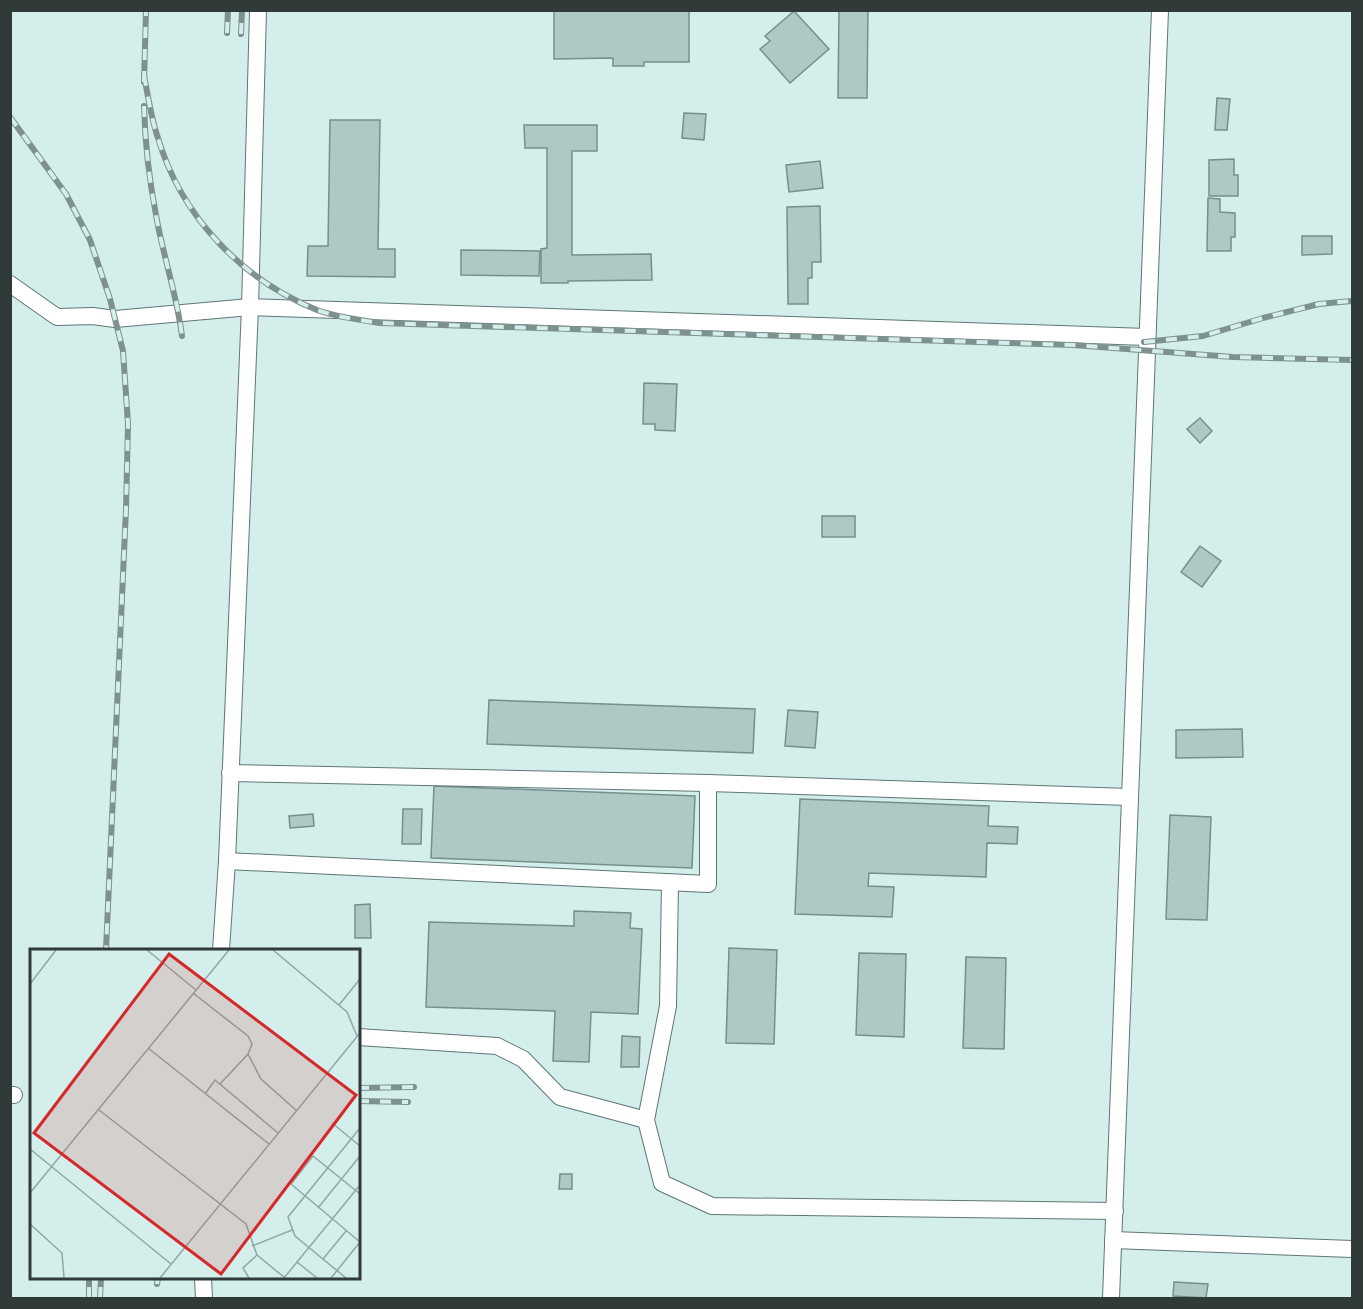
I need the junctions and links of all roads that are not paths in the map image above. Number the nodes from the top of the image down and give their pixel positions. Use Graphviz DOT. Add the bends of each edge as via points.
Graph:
graph roads {
  1 [pos="258,10"];
  2 [pos="1160,10"];
  3 [pos="10,284"];
  4 [pos="250,308"];
  5 [pos="1147,337"];
  6 [pos="230,773"];
  7 [pos="708,783"];
  8 [pos="1130,796"];
  9 [pos="227,861"];
  10 [pos="670,882"];
  11 [pos="221,949"];
  12 [pos="360,1037"];
  13 [pos="646,1120"];
  14 [pos="1115,1211"];
  15 [pos="1113,1240"];
  16 [pos="1353,1249"];
  17 [pos="204,1279"];
  18 [pos="204,1299"];
  19 [pos="1111,1299"];
  1 -- 4 [label="lane"];
  2 -- 5 [label="lane"];
  3 -- 4 [label="lane" via="57,317 115,319"];
  4 -- 5 [label="lane"];
  4 -- 6 [label="lane"];
  5 -- 8 [label="lane"];
  6 -- 7 [label="lane"];
  6 -- 9 [label="lane"];
  7 -- 8 [label="lane"];
  7 -- 10 [label="lane" via="708,884"];
  8 -- 14 [label="lane"];
  9 -- 10 [label="lane"];
  9 -- 11 [label="lane"];
  10 -- 13 [label="lane" via="668,1006"];
  12 -- 13 [label="lane" via="497,1046 523,1059 560,1097"];
  13 -- 14 [label="lane" via="662,1183 712,1206"];
  14 -- 15 [label="lane"];
  15 -- 16 [label="lane"];
  15 -- 19 [label="lane"];
  17 -- 18 [label="lane"];
}
